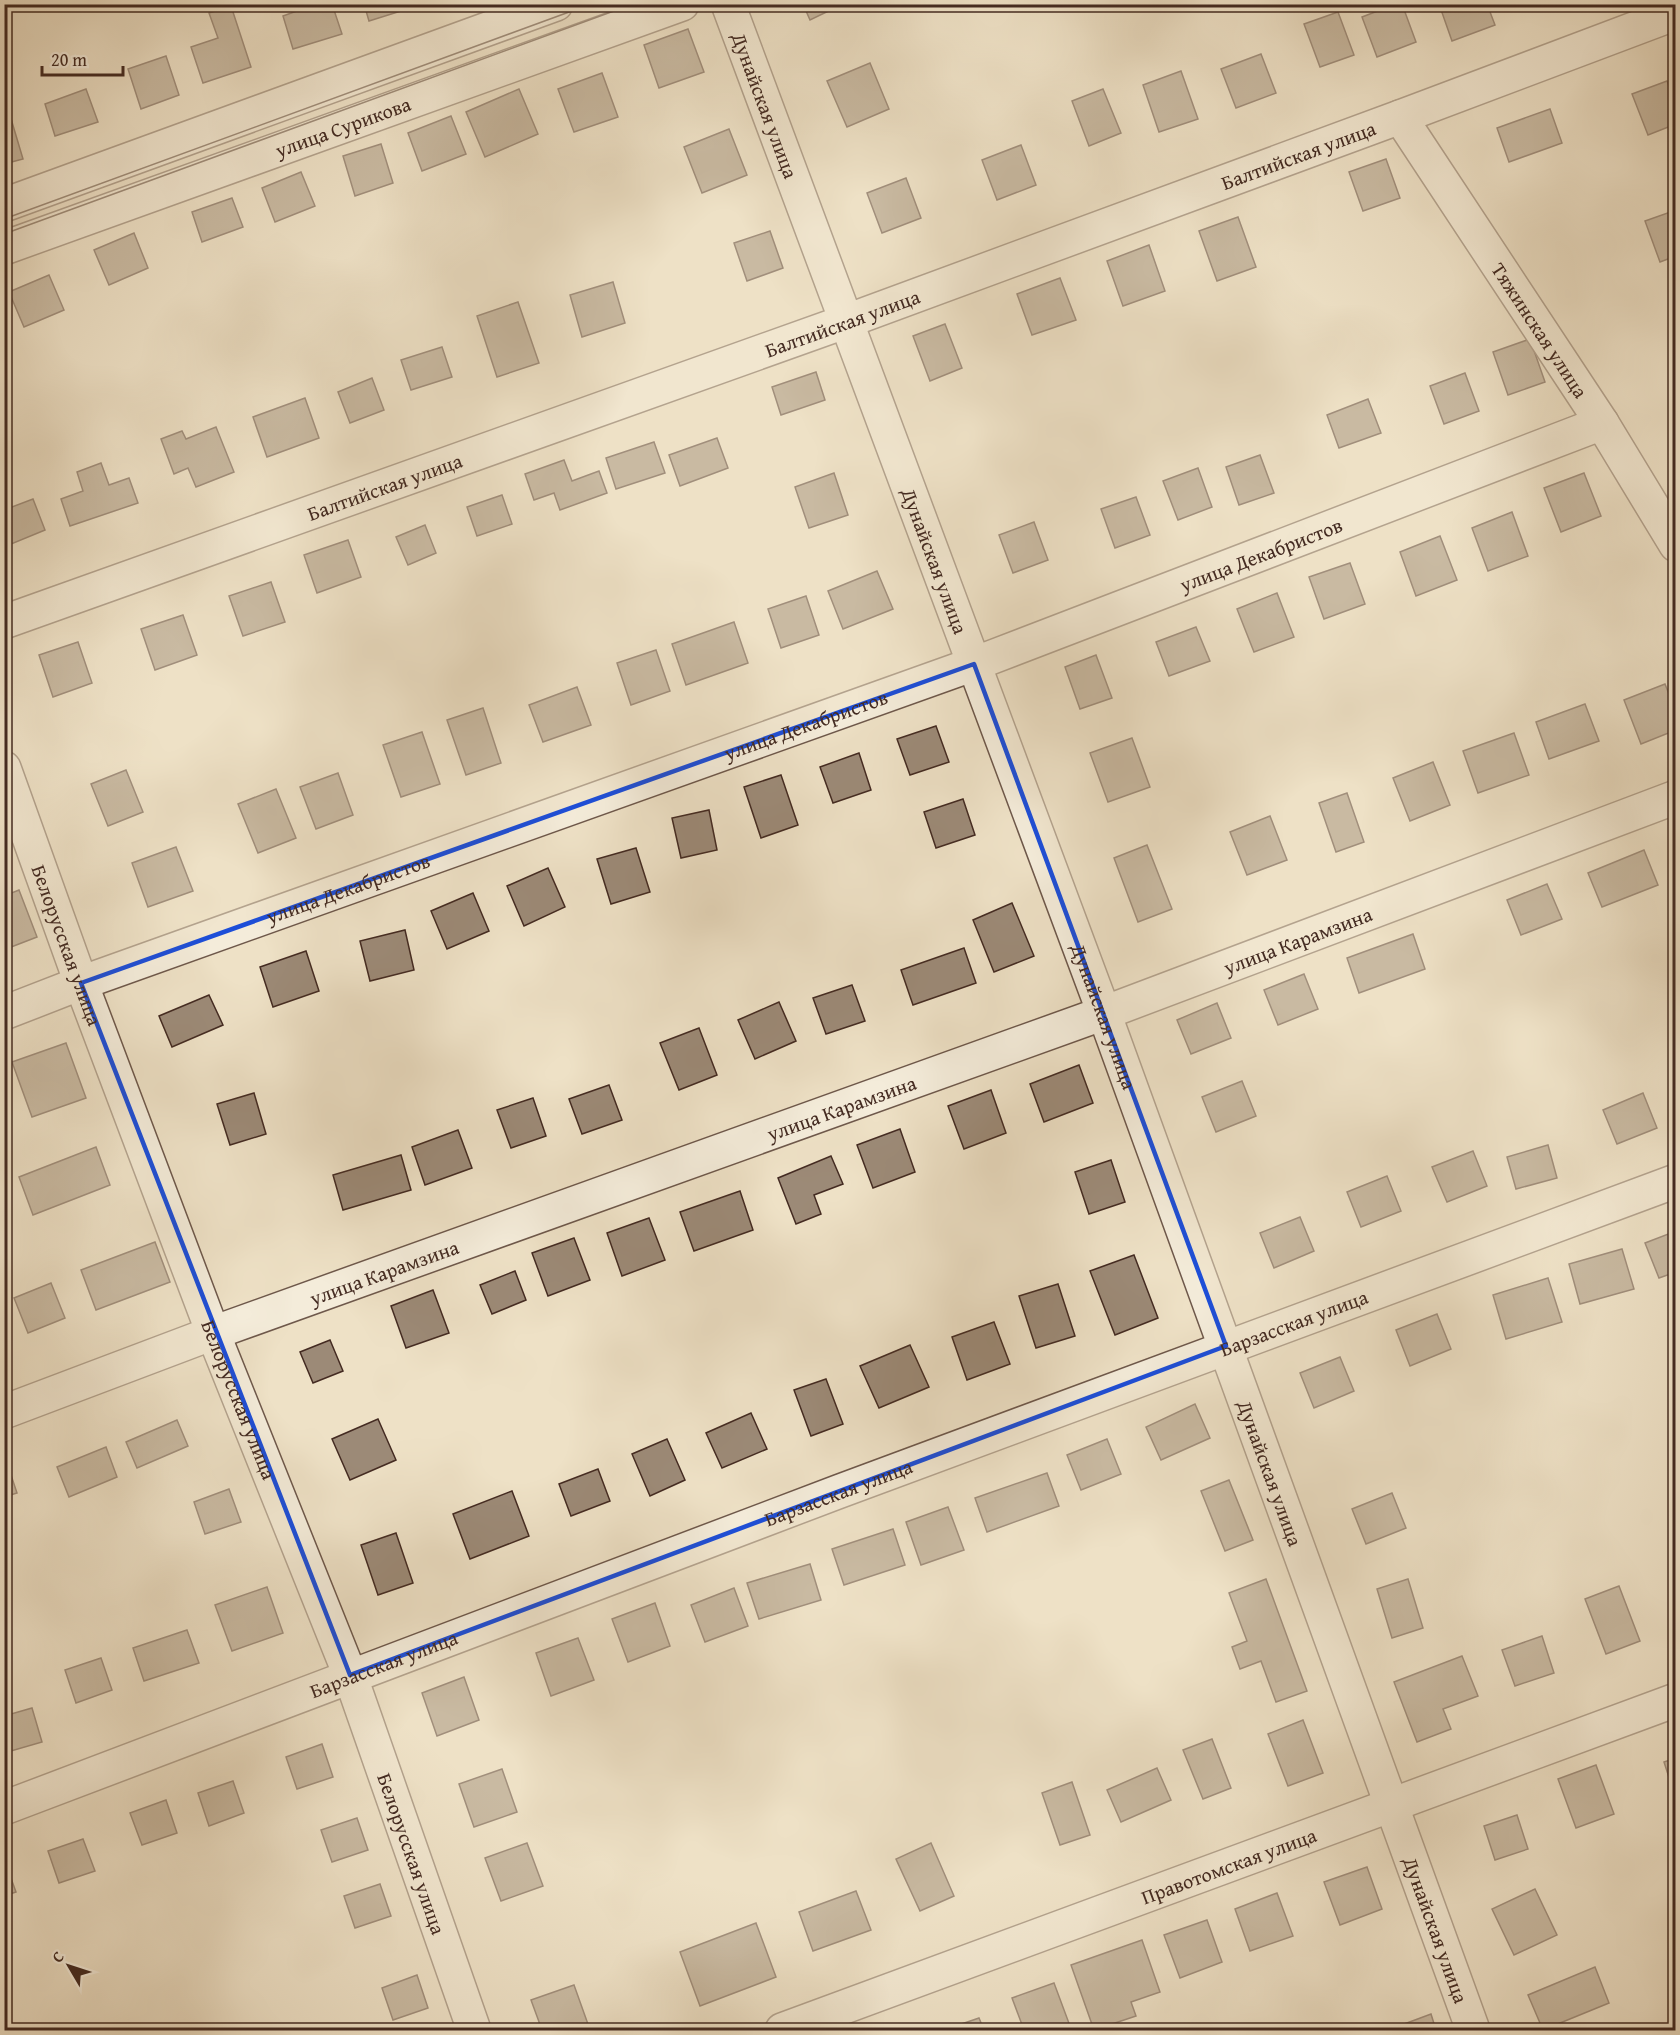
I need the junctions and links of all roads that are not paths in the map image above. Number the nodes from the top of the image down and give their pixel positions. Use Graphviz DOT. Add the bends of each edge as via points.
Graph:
graph roads {
  1 [pos="556,4"];
  2 [pos="682,4"];
  3 [pos="728,4"];
  4 [pos="1676,13"];
  5 [pos="1400,117"];
  6 [pos="4,205"];
  7 [pos="4,248"];
  8 [pos="847,321"];
  9 [pos="1602,423"];
  10 [pos="1676,545"];
  11 [pos="4,622"];
  12 [pos="974,664"];
  13 [pos="4,768"];
  14 [pos="1676,797"];
  15 [pos="81,983"];
  16 [pos="4,1013"];
  17 [pos="1104,1013"];
  18 [pos="1676,1181"];
  19 [pos="213,1333"];
  20 [pos="1226,1346"];
  21 [pos="4,1412"];
  22 [pos="350,1675"];
  23 [pos="1676,1700"];
  24 [pos="1390,1805"];
  25 [pos="4,1808"];
  26 [pos="474,2031"];
  27 [pos="782,2031"];
  28 [pos="1473,2031"];
  1 -- 6 [label="street"];
  2 -- 7 [label="street, улица Сурикова"];
  3 -- 8 [label="street, Дунайская улица"];
  4 -- 5 [label="street, Балтийская улица"];
  5 -- 8 [label="street, Балтийская улица"];
  5 -- 9 [label="street, Тяжинская улица"];
  8 -- 11 [label="street, Балтийская улица"];
  8 -- 12 [label="street, Дунайская улица"];
  9 -- 10 [label="street, Тяжинская улица"];
  9 -- 12 [label="street, улица Декабристов"];
  12 -- 15 [label="street, улица Декабристов"];
  12 -- 17 [label="street, Дунайская улица"];
  13 -- 15 [label="street, Белорусская улица"];
  14 -- 17 [label="street, улица Карамзина"];
  15 -- 16 [label="street, улица Декабристов"];
  15 -- 19 [label="street, Белорусская улица"];
  17 -- 19 [label="street, улица Карамзина"];
  17 -- 20 [label="street, Дунайская улица"];
  18 -- 20 [label="street, Барзасская улица"];
  19 -- 21 [label="street, улица Карамзина"];
  19 -- 22 [label="street, Белорусская улица"];
  20 -- 22 [label="street, Барзасская улица"];
  20 -- 24 [label="street, Дунайская улица"];
  22 -- 25 [label="street, Барзасская улица"];
  22 -- 26 [label="street, Белорусская улица"];
  23 -- 24 [label="street, Правотомская улица"];
  24 -- 27 [label="street, Правотомская улица"];
  24 -- 28 [label="street, Дунайская улица"];
}
